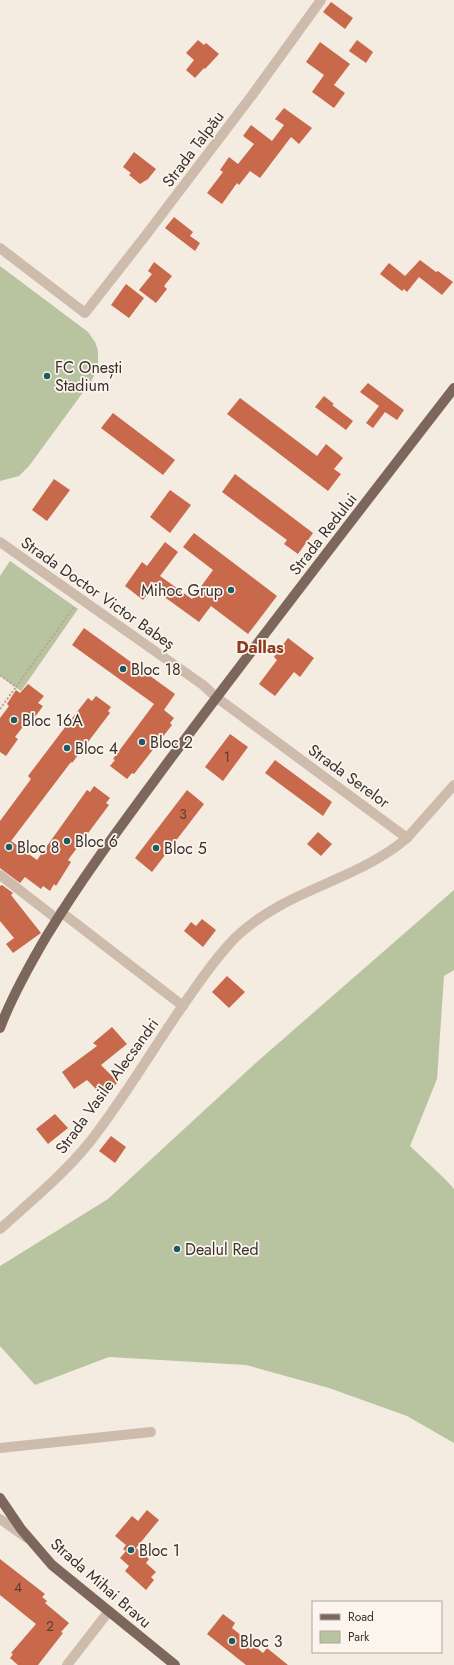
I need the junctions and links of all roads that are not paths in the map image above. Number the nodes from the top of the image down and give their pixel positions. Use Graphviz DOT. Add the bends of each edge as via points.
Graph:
graph roads {
  1 [pos="321,0"];
  2 [pos="0,248"];
  3 [pos="454,388"];
  4 [pos="0,542"];
  5 [pos="216,697"];
  6 [pos="454,785"];
  7 [pos="407,838"];
  8 [pos="0,875"];
  9 [pos="59,916"];
  10 [pos="183,1006"];
  11 [pos="0,1028"];
  12 [pos="0,1229"];
  13 [pos="151,1432"];
  14 [pos="0,1448"];
  15 [pos="0,1498"];
  16 [pos="0,1519"];
  17 [pos="32,1541"];
  18 [pos="109,1611"];
  19 [pos="67,1665"];
  20 [pos="175,1665"];
  1 -- 2 [label="street, Strada Talpău" via="254,94 85,313"];
  3 -- 5 [label="main road, Strada Redului"];
  4 -- 5 [label="street, Strada Doctor Victor Babeș" via="203,685"];
  5 -- 7 [label="street, Strada Serelor"];
  5 -- 9 [label="main road, Strada Redului" via="98,858"];
  6 -- 7 [label="street"];
  7 -- 10 [label="street, Strada Vasile Alecsandri" via="379,858 280,904 255,921 235,938 216,960"];
  8 -- 9 [label="street"];
  9 -- 10 [label="street"];
  9 -- 11 [label="main road, Strada Redului" via="22,979"];
  10 -- 12 [label="street, Strada Vasile Alecsandri" via="89,1143 58,1176"];
  13 -- 14 [label="street"];
  15 -- 17 [label="main road, Strada Mihai Bravu"];
  16 -- 17 [label="street"];
  17 -- 18 [label="main road, Strada Mihai Bravu" via="60,1572"];
  18 -- 19 [label="street"];
  18 -- 20 [label="main road, Strada Mihai Bravu"];
}
